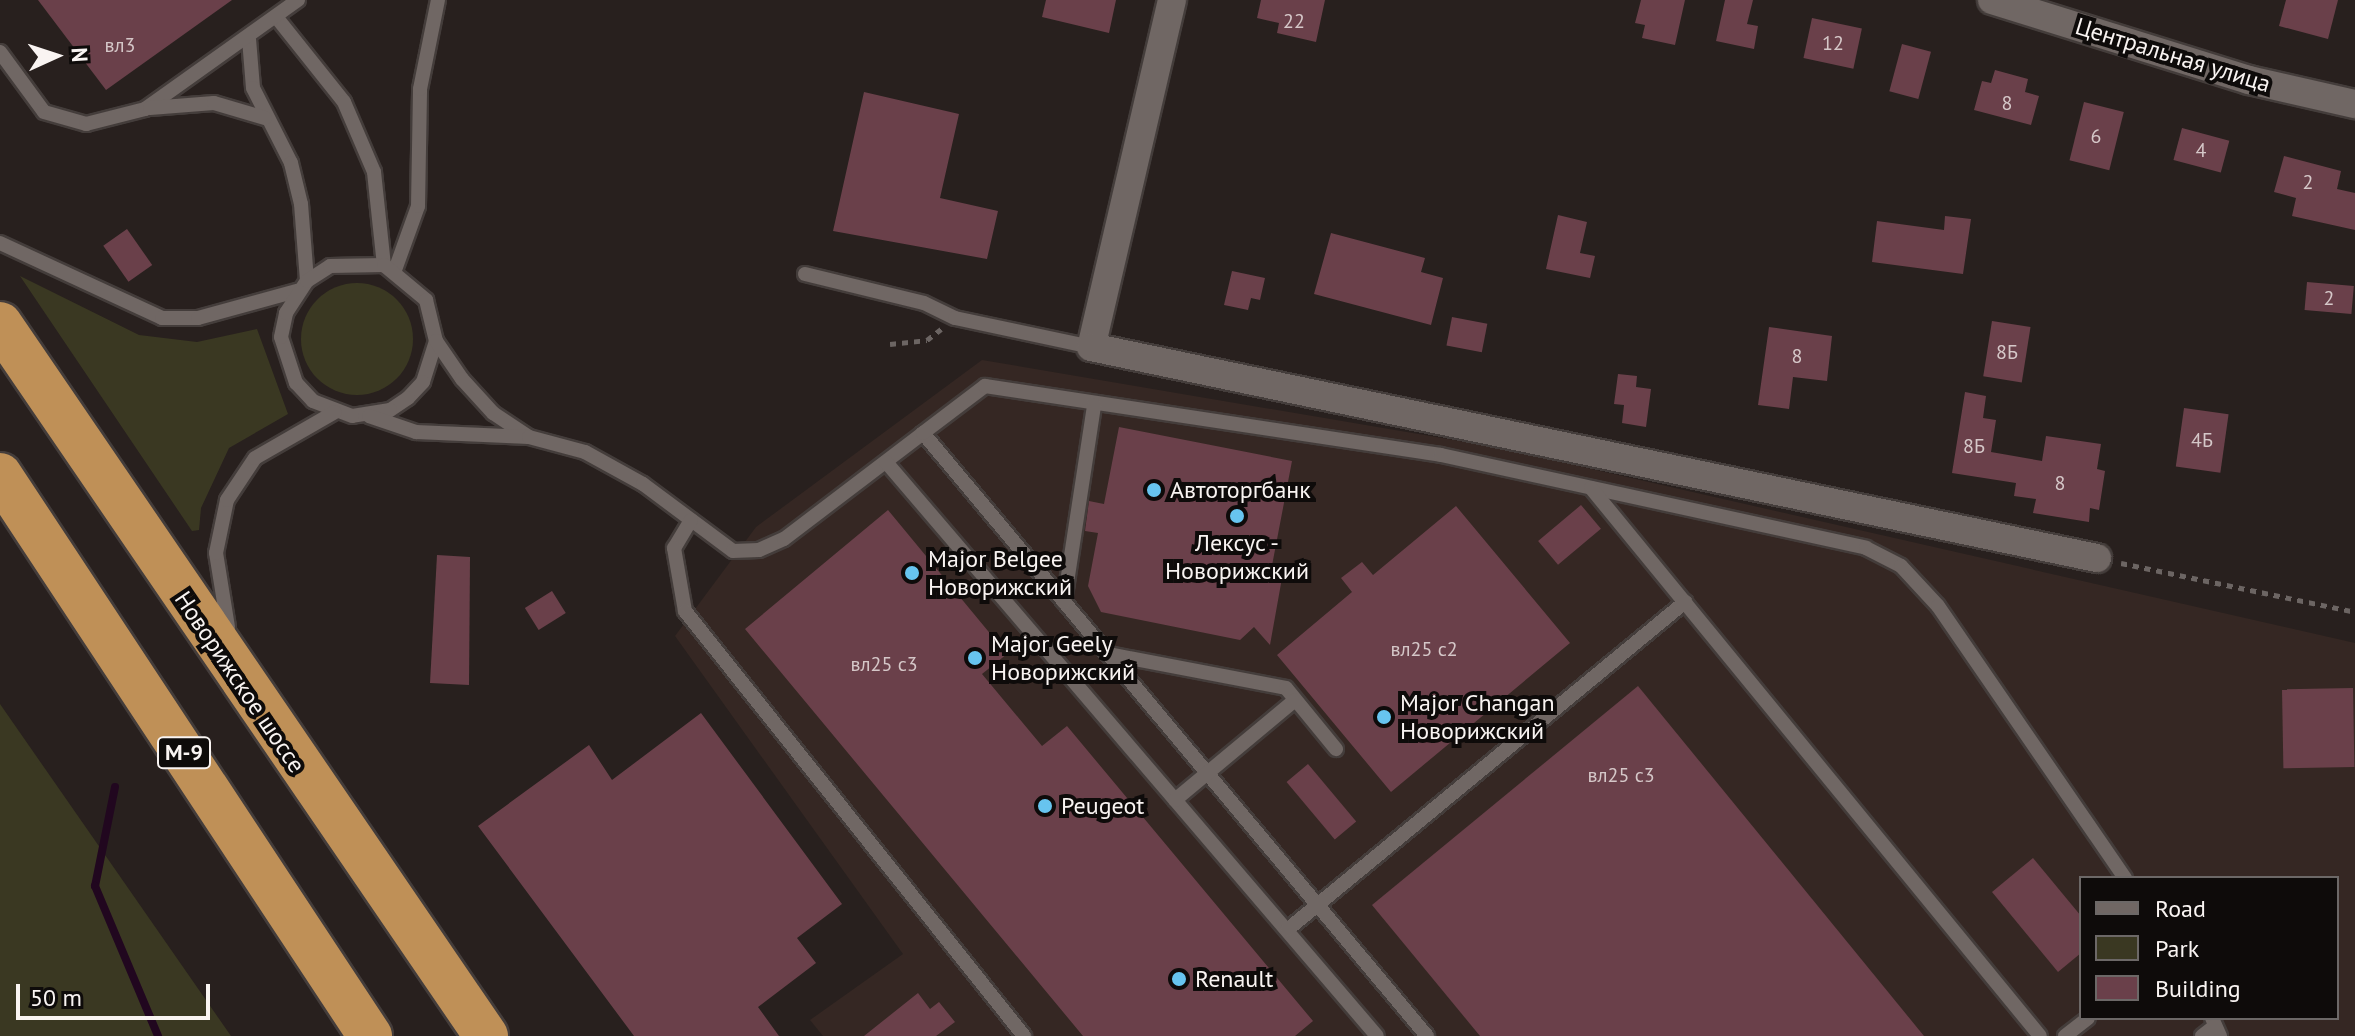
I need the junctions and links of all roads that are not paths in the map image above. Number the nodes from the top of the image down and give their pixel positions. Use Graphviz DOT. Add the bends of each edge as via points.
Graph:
graph roads {
  1 [pos="298,0"];
  2 [pos="438,0"];
  3 [pos="1172,0"];
  4 [pos="1992,0"];
  5 [pos="277,18"];
  6 [pos="249,39"];
  7 [pos="0,52"];
  8 [pos="2355,104"];
  9 [pos="145,109"];
  10 [pos="265,118"];
  11 [pos="0,243"];
  12 [pos="390,268"];
  13 [pos="805,274"];
  14 [pos="302,286"];
  15 [pos="0,324"];
  16 [pos="436,341"];
  17 [pos="1091,347"];
  18 [pos="1094,405"];
  19 [pos="335,412"];
  20 [pos="369,416"];
  21 [pos="923,433"];
  22 [pos="529,437"];
  23 [pos="886,462"];
  24 [pos="0,475"];
  25 [pos="1591,488"];
  26 [pos="691,520"];
  27 [pos="2097,558"];
  28 [pos="1064,602"];
  29 [pos="1685,602"];
  30 [pos="1108,654"];
  31 [pos="251,699"];
  32 [pos="1295,700"];
  33 [pos="1336,749"];
  34 [pos="1207,773"];
  35 [pos="1175,800"];
  36 [pos="2124,876"];
  37 [pos="1318,904"];
  38 [pos="1287,930"];
  39 [pos="2085,1020"];
  40 [pos="2216,1027"];
  41 [pos="370,1036"];
  42 [pos="486,1036"];
  43 [pos="1024,1036"];
  44 [pos="1377,1036"];
  45 [pos="1427,1036"];
  46 [pos="2040,1036"];
  47 [pos="2065,1036"];
  48 [pos="2202,1036"];
  1 -- 5 [label="lane"];
  2 -- 12 [label="lane" via="420,89 418,206"];
  3 -- 17 [label="street"];
  4 -- 8 [label="street, Центральная улица" via="2249,80"];
  5 -- 6 [label="lane"];
  5 -- 12 [label="lane" via="344,102 374,172"];
  6 -- 9 [label="lane"];
  6 -- 10 [label="lane" via="253,88"];
  7 -- 9 [label="lane" via="44,112 86,124"];
  9 -- 10 [label="lane" via="214,103"];
  10 -- 14 [label="lane" via="291,163"];
  11 -- 14 [label="lane" via="162,318 198,318"];
  12 -- 14 [label="lane" via="344,264"];
  12 -- 16 [label="lane" via="426,300"];
  13 -- 17 [label="lane" via="924,303 955,318"];
  14 -- 19 [label="lane" via="286,313 285,361 296,383"];
  15 -- 31 [label="highway, Новорижское шоссе"];
  16 -- 20 [label="lane" via="416,390"];
  16 -- 22 [label="lane" via="493,413"];
  17 -- 27 [label="street"];
  18 -- 21 [label="lane" via="985,386"];
  18 -- 25 [label="lane" via="1441,455"];
  18 -- 28 [label="lane"];
  19 -- 20 [label="lane"];
  19 -- 31 [label="lane" via="255,458 227,500 216,553 220,604"];
  20 -- 22 [label="lane" via="416,432"];
  21 -- 23 [label="lane"];
  21 -- 28 [label="lane"];
  22 -- 26 [label="lane" via="585,452"];
  23 -- 26 [label="lane" via="784,539 759,550 733,551"];
  23 -- 35 [label="lane"];
  24 -- 41 [label="highway, М-9"];
  25 -- 29 [label="lane"];
  25 -- 36 [label="lane" via="1866,548 1901,566 1938,606"];
  26 -- 43 [label="lane" via="674,548 685,611"];
  28 -- 30 [label="lane"];
  29 -- 37 [label="lane"];
  29 -- 46 [label="lane"];
  30 -- 32 [label="lane" via="1286,688"];
  30 -- 34 [label="lane"];
  31 -- 42 [label="highway, Новорижское шоссе"];
  32 -- 33 [label="lane"];
  32 -- 34 [label="lane"];
  34 -- 35 [label="lane"];
  34 -- 37 [label="lane"];
  35 -- 38 [label="lane"];
  37 -- 38 [label="lane"];
  37 -- 45 [label="lane"];
  38 -- 44 [label="lane"];
  39 -- 47 [label="lane"];
  40 -- 48 [label="lane"];
}
